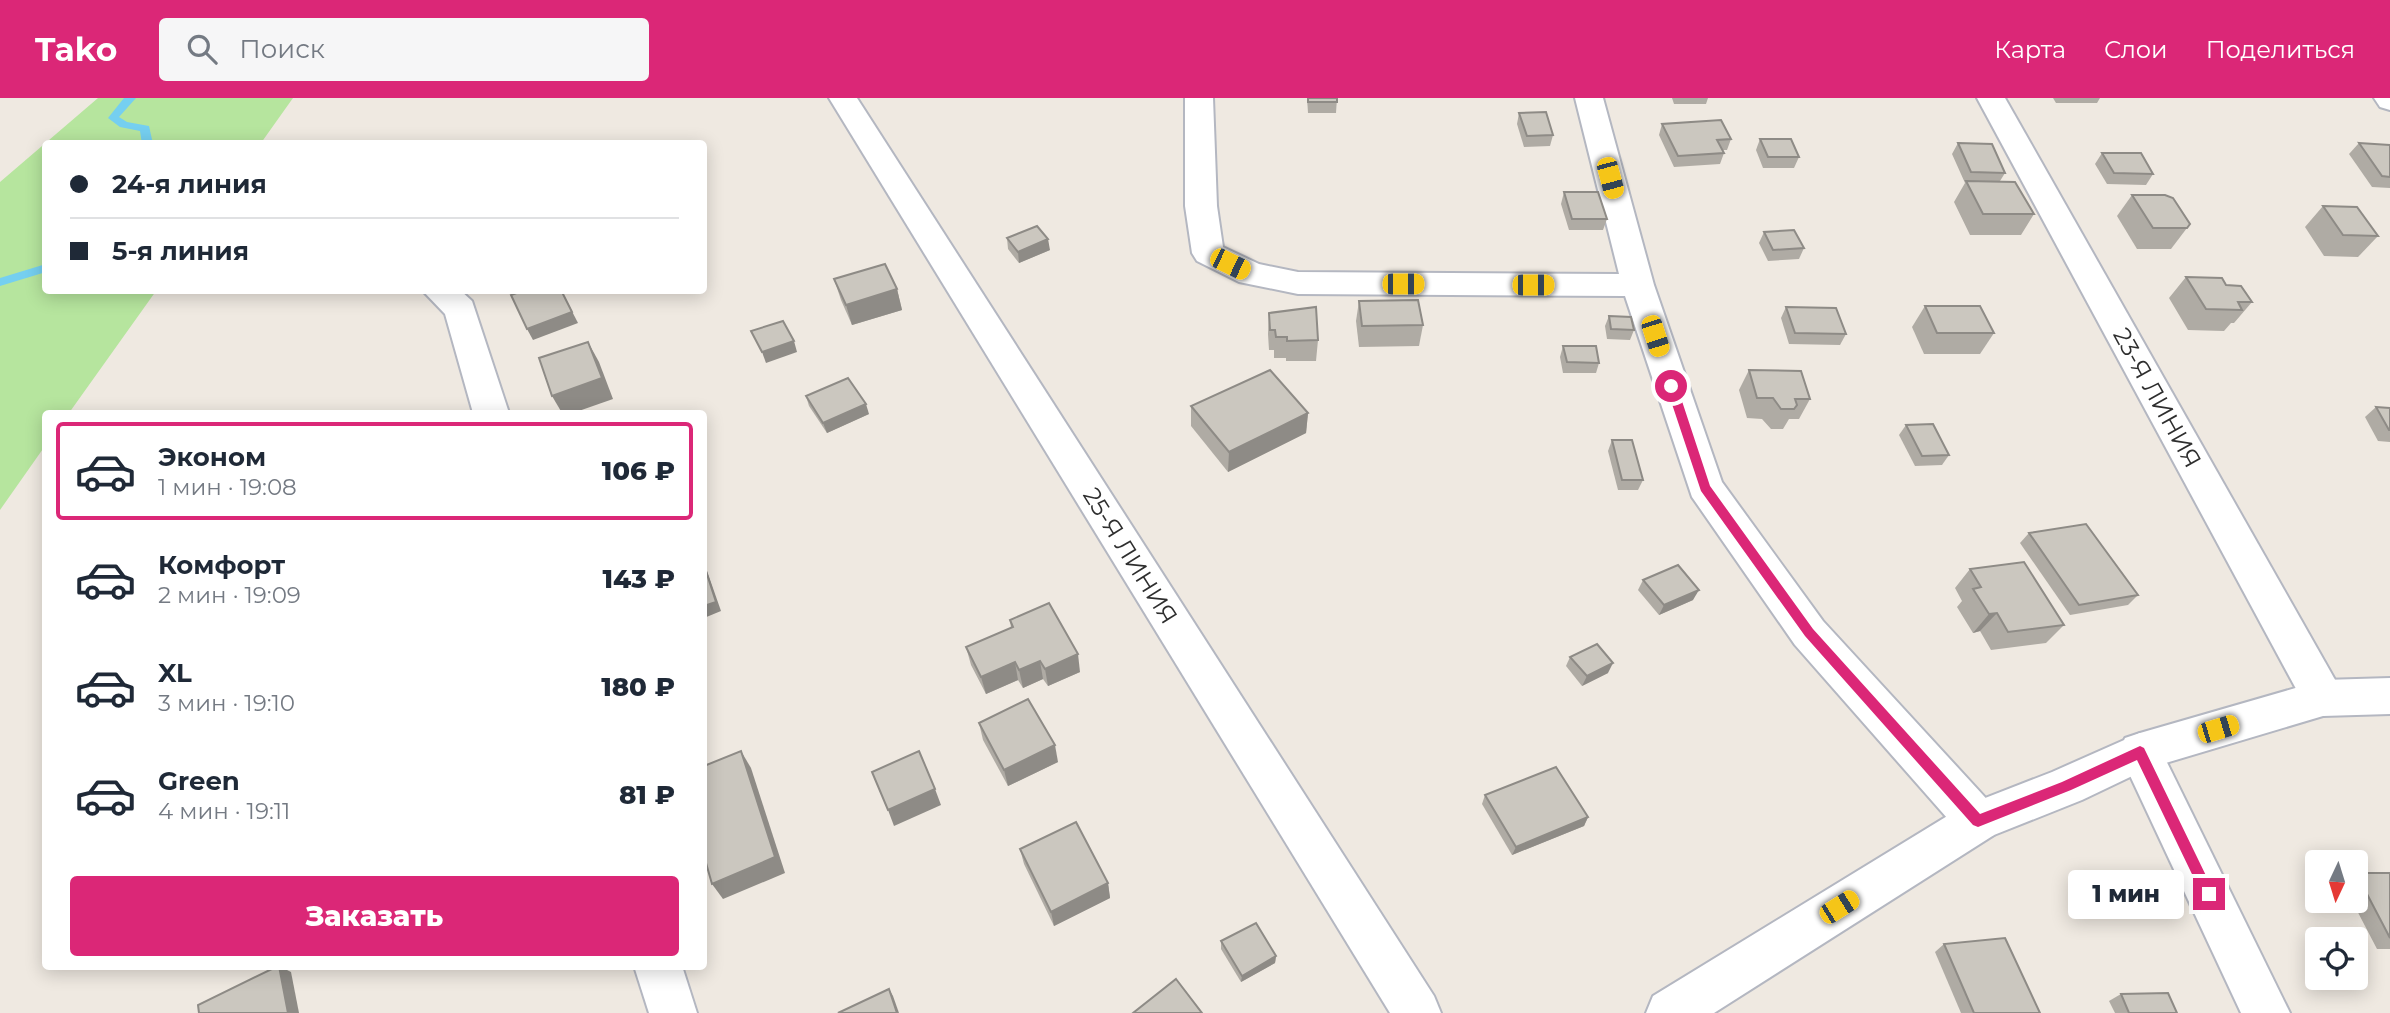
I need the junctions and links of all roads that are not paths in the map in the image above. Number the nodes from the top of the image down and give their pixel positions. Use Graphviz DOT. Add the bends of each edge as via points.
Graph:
graph roads {
  1 [pos="843,98"];
  2 [pos="1199,98"];
  3 [pos="1589,98"];
  4 [pos="1991,98"];
  5 [pos="1638,285"];
  6 [pos="443,294"];
  7 [pos="490,410"];
  8 [pos="2390,696"];
  9 [pos="2323,698"];
  10 [pos="2140,752"];
  11 [pos="1978,821"];
  12 [pos="659,970"];
  13 [pos="1676,1012"];
  14 [pos="673,1013"];
  15 [pos="1417,1013"];
  16 [pos="2266,1013"];
  1 -- 15 [label="street, 25-Я ЛИНИЯ"];
  2 -- 5 [label="street" via="1201,206 1208,253 1251,274 1298,283"];
  3 -- 5 [label="street"];
  4 -- 9 [label="street, 23-Я ЛИНИЯ"];
  5 -- 11 [label="street" via="1705,488 1809,633"];
  6 -- 7 [label="street" via="460,309"];
  8 -- 9 [label="street"];
  9 -- 10 [label="street"];
  10 -- 11 [label="street"];
  10 -- 16 [label="street"];
  11 -- 13 [label="street"];
  12 -- 14 [label="street"];
}
